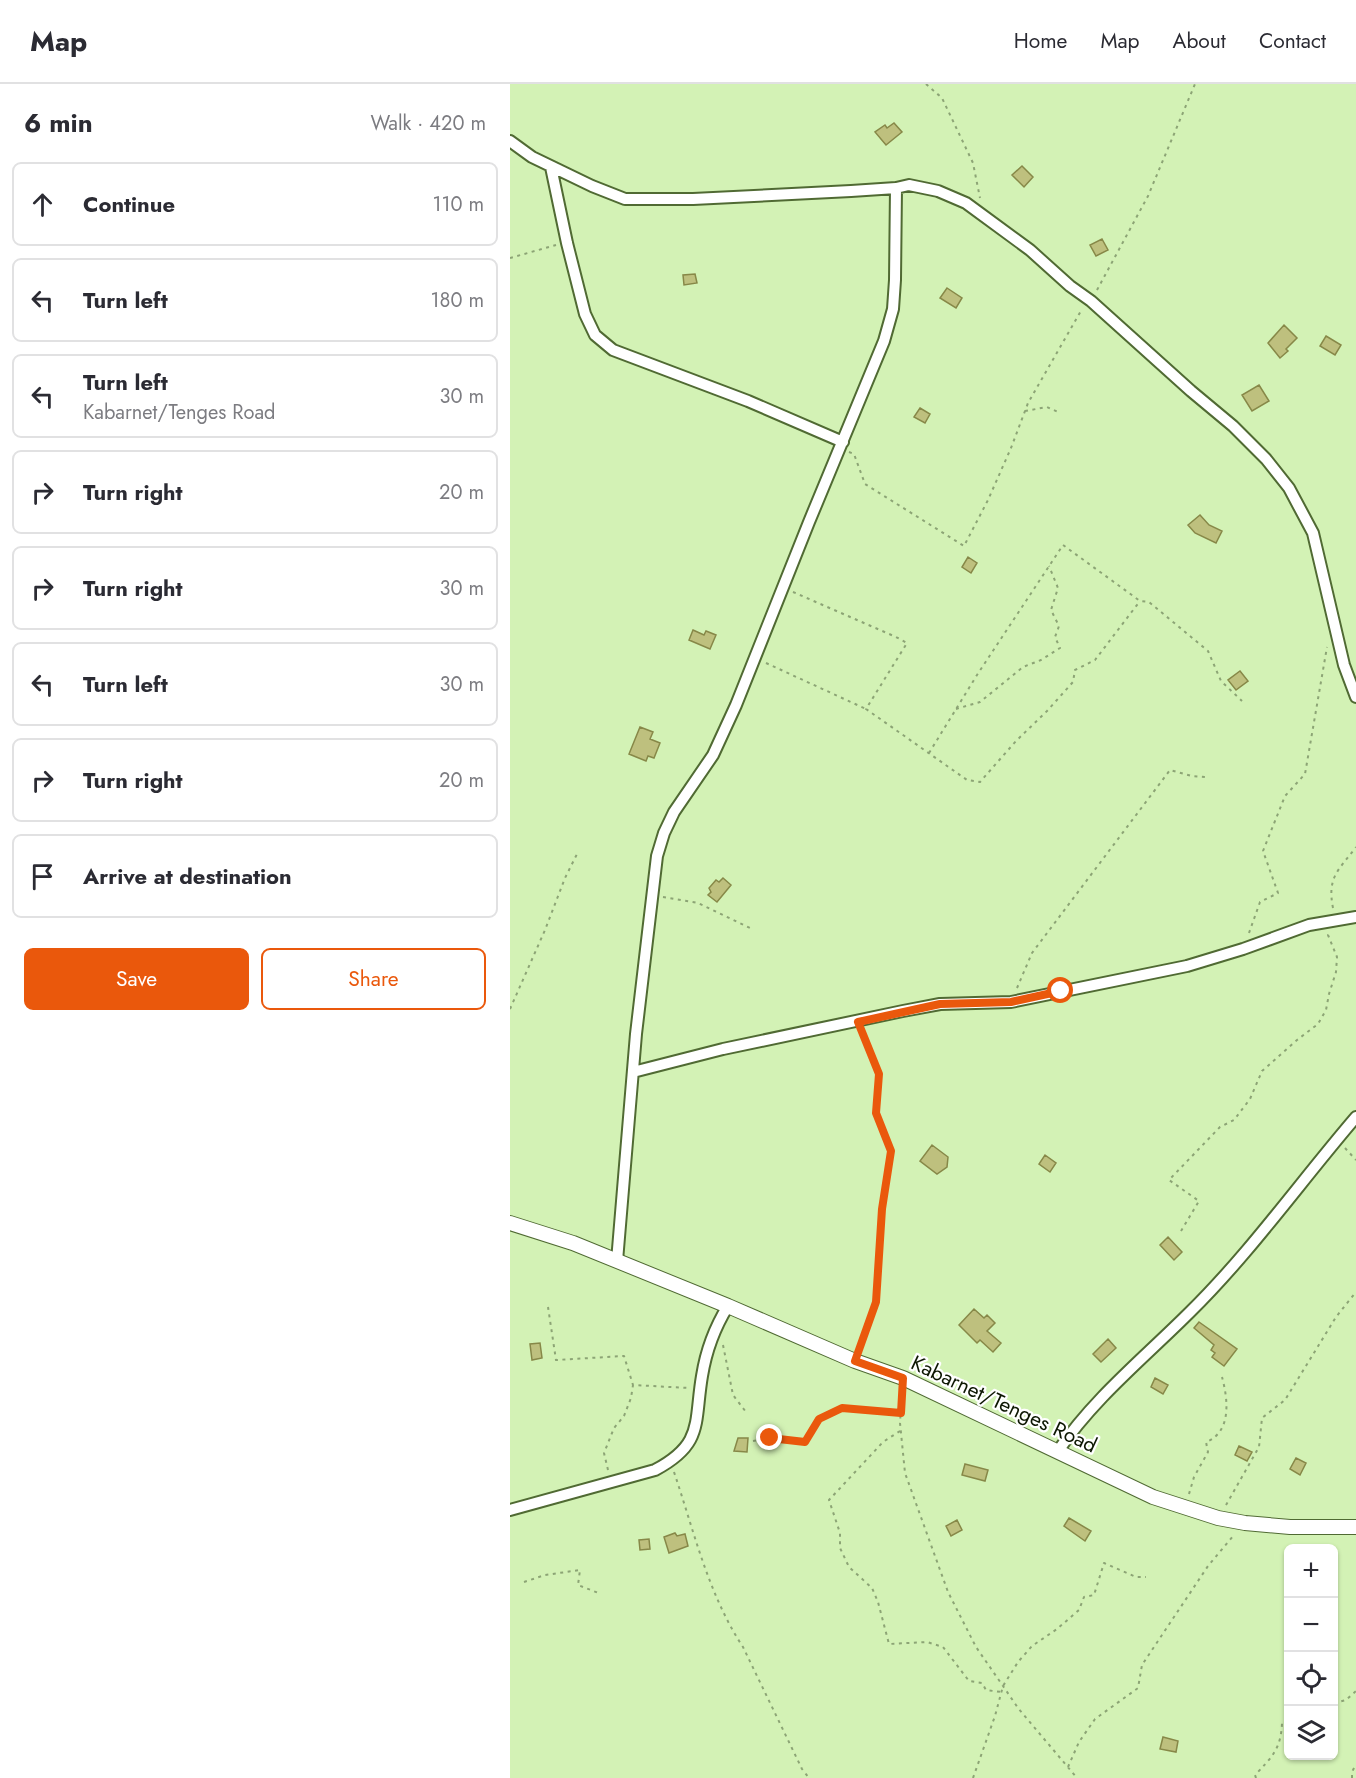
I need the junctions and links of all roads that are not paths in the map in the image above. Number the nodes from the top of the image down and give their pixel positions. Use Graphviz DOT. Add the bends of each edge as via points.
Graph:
graph roads {
  1 [pos="510,141"];
  2 [pos="551,167"];
  3 [pos="896,188"];
  4 [pos="842,445"];
  5 [pos="1356,697"];
  6 [pos="1356,917"];
  7 [pos="633,1072"];
  8 [pos="1356,1117"];
  9 [pos="510,1222"];
  10 [pos="617,1261"];
  11 [pos="728,1306"];
  12 [pos="1058,1451"];
  13 [pos="510,1510"];
  14 [pos="1356,1527"];
  1 -- 2 [label="street"];
  2 -- 3 [label="street" via="625,199"];
  2 -- 4 [label="street" via="585,314 595,335 613,350 748,401"];
  3 -- 4 [label="street" via="893,309"];
  3 -- 5 [label="street" via="909,185 938,190 983,214 1091,301 1266,459 1289,488 1313,533 1344,665"];
  4 -- 7 [label="street" via="736,705 713,755 664,833 651,895"];
  6 -- 7 [label="street" via="1309,925 1187,966 1011,1002 940,1004"];
  7 -- 10 [label="street"];
  8 -- 12 [label="street" via="1191,1311 1095,1405"];
  9 -- 10 [label="street, Kabarnet/Tenges Road"];
  10 -- 11 [label="street, Kabarnet/Tenges Road"];
  11 -- 12 [label="street, Kabarnet/Tenges Road" via="903,1378"];
  11 -- 13 [label="street" via="717,1325 704,1368 695,1432 671,1462 655,1470"];
  12 -- 14 [label="street, Kabarnet/Tenges Road" via="1154,1497 1218,1518 1290,1527"];
}
